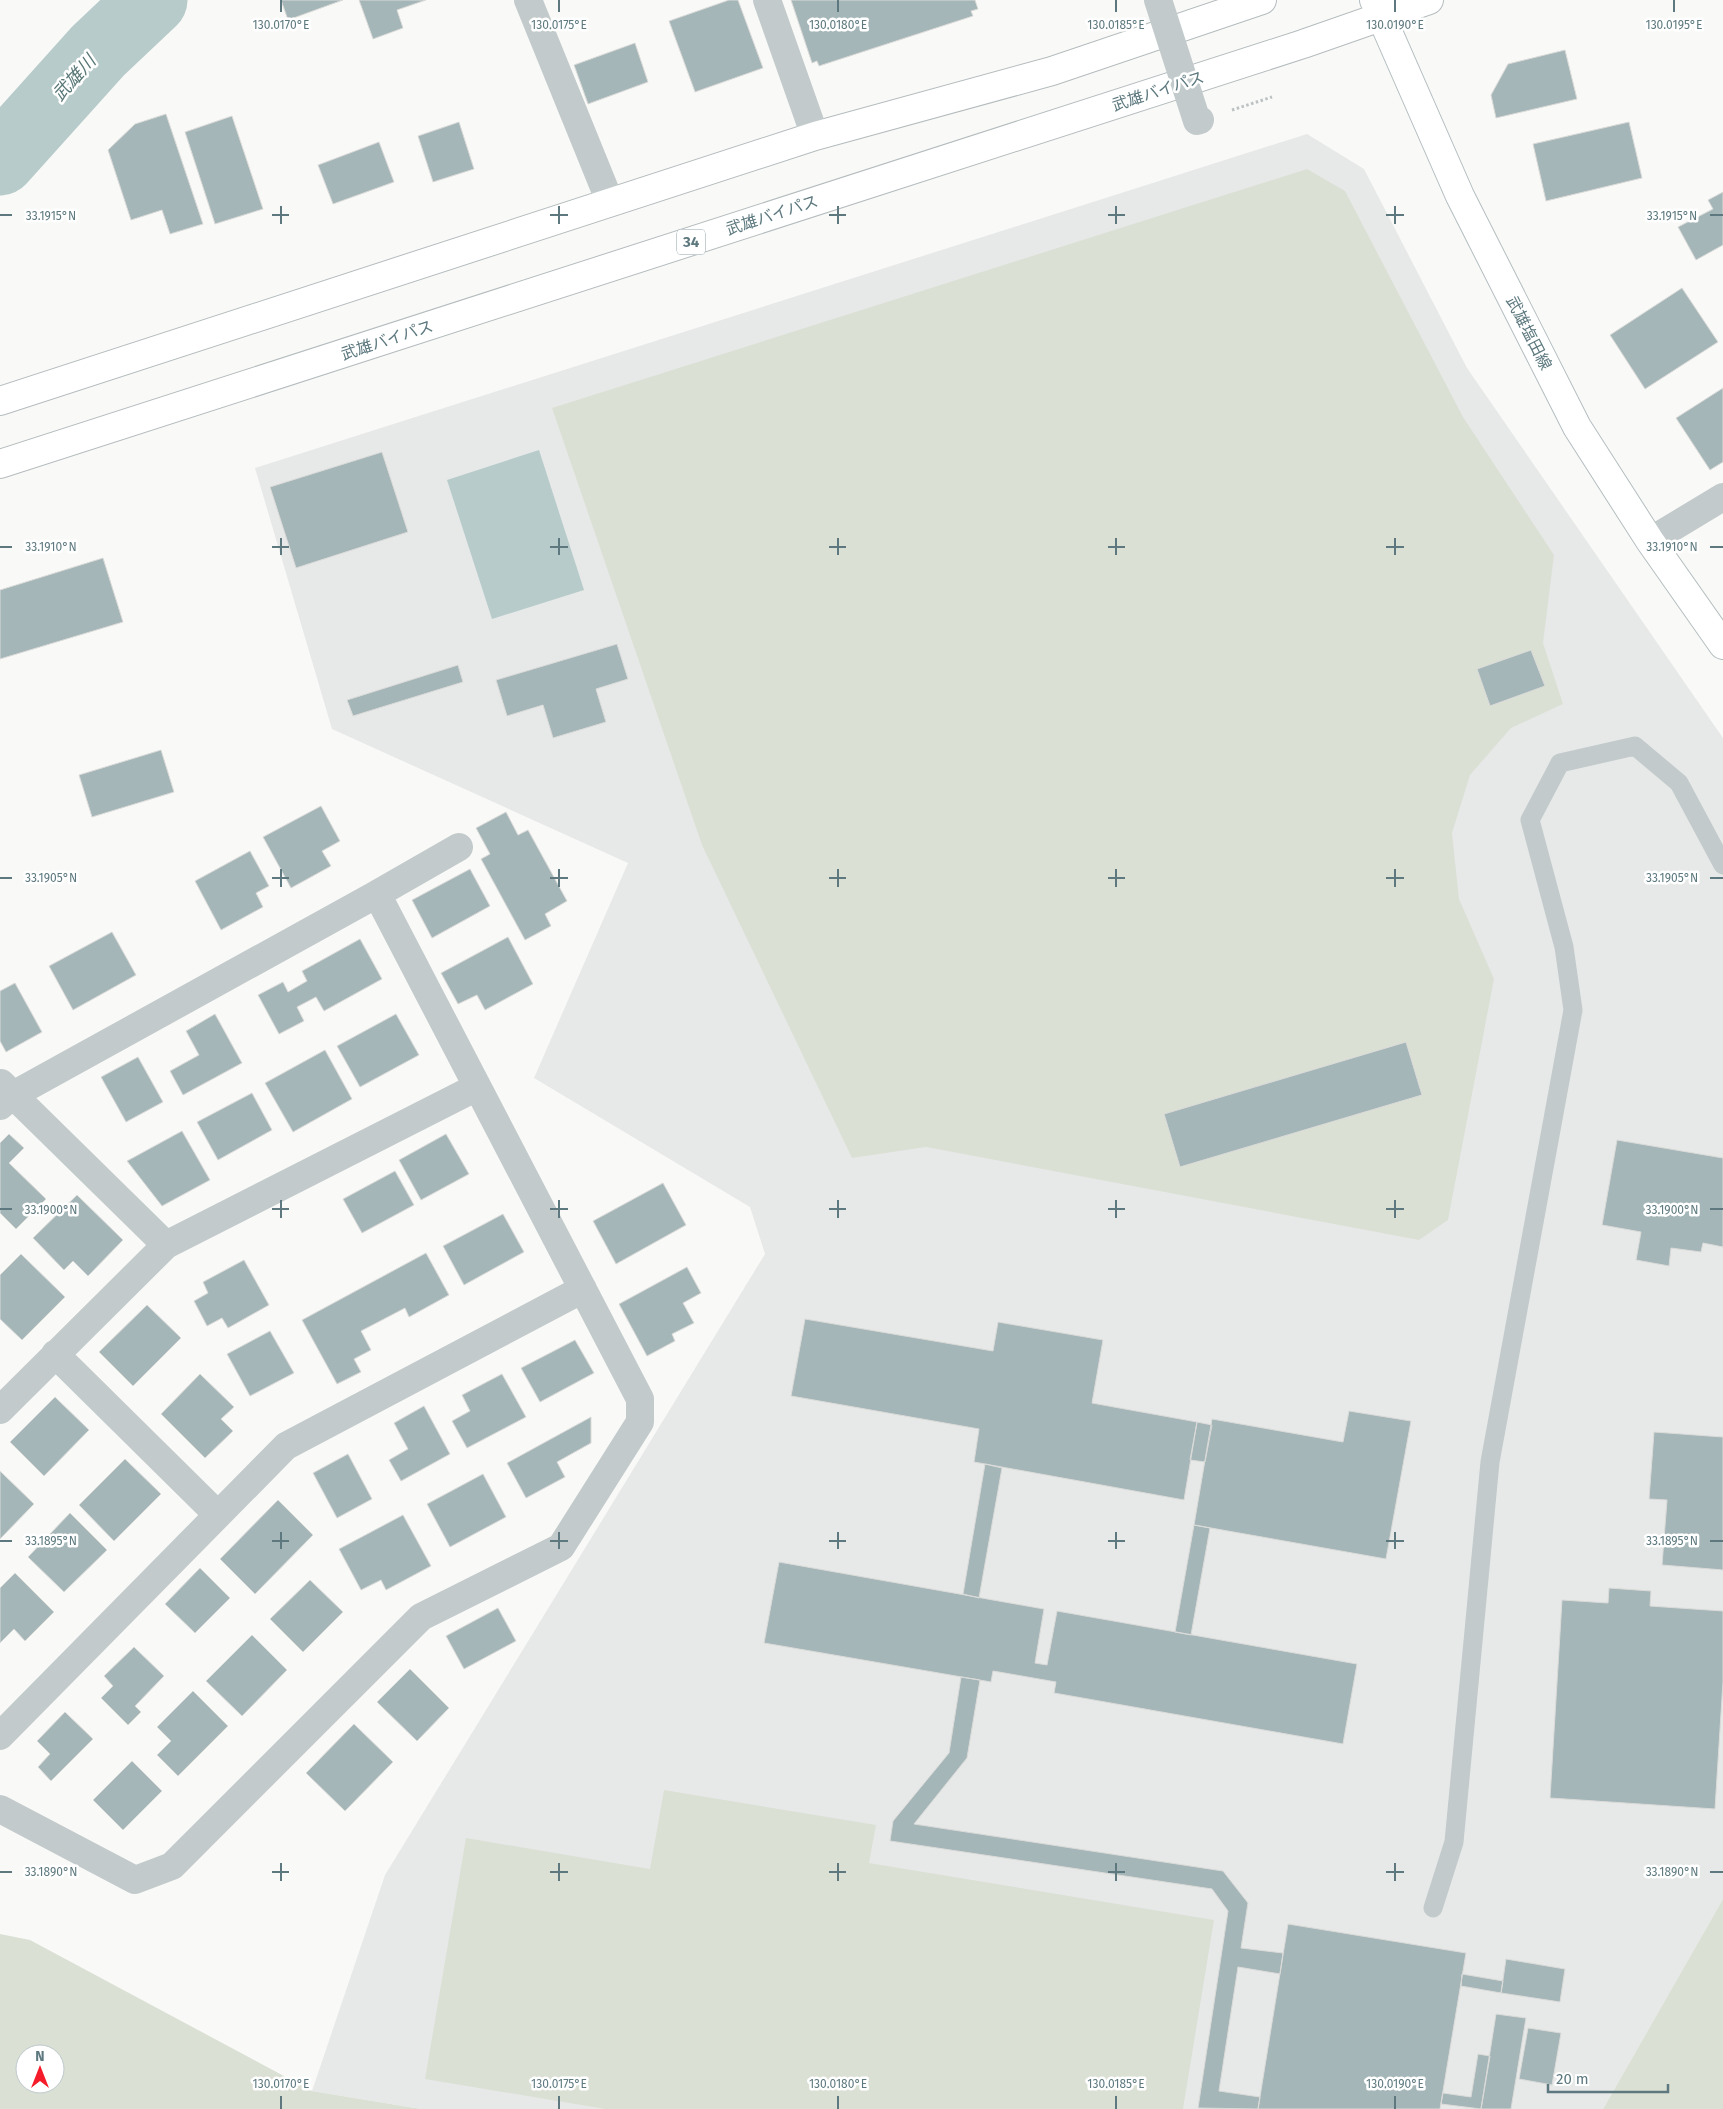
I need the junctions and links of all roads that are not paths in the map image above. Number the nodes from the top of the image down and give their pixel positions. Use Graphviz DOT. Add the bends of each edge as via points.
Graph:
graph roads {
  1 [pos="528,0"];
  2 [pos="767,0"];
  3 [pos="1158,0"];
  4 [pos="1262,0"];
  5 [pos="1429,0"];
  6 [pos="1378,8"];
  7 [pos="1200,120"];
  8 [pos="815,136"];
  9 [pos="610,202"];
  10 [pos="0,400"];
  11 [pos="0,464"];
  12 [pos="1723,498"];
  13 [pos="1650,541"];
  14 [pos="1723,644"];
  15 [pos="459,847"];
  16 [pos="1723,865"];
  17 [pos="378,894"];
  18 [pos="477,1087"];
  19 [pos="4,1094"];
  20 [pos="166,1245"];
  21 [pos="582,1289"];
  22 [pos="55,1354"];
  23 [pos="0,1410"];
  24 [pos="218,1515"];
  25 [pos="0,1736"];
  26 [pos="0,1810"];
  27 [pos="1433,1908"];
  1 -- 9 [label="street"];
  2 -- 8 [label="street"];
  3 -- 7 [label="street, bridge" via="1197,121"];
  4 -- 8 [label="main road" via="1052,71"];
  5 -- 6 [label="main road, 武雄バイパス / 34"];
  6 -- 11 [label="main road, 武雄バイパス / 34" via="1294,47"];
  6 -- 13 [label="main road, 武雄塩田線" via="1460,196 1577,427"];
  8 -- 9 [label="main road"];
  9 -- 10 [label="main road"];
  12 -- 13 [label="street"];
  13 -- 14 [label="main road, 武雄塩田線"];
  15 -- 17 [label="street"];
  16 -- 27 [label="lane" via="1679,783 1635,746 1560,762 1530,820 1564,948 1573,1010 1490,1462 1454,1842"];
  17 -- 18 [label="street"];
  17 -- 19 [label="street"];
  18 -- 20 [label="street"];
  18 -- 21 [label="street"];
  19 -- 20 [label="street"];
  20 -- 22 [label="street"];
  21 -- 24 [label="street" via="286,1446"];
  21 -- 26 [label="street" via="640,1400 640,1422 561,1547 422,1618 172,1866 134,1880"];
  22 -- 23 [label="street"];
  22 -- 24 [label="street"];
  24 -- 25 [label="street"];
}
